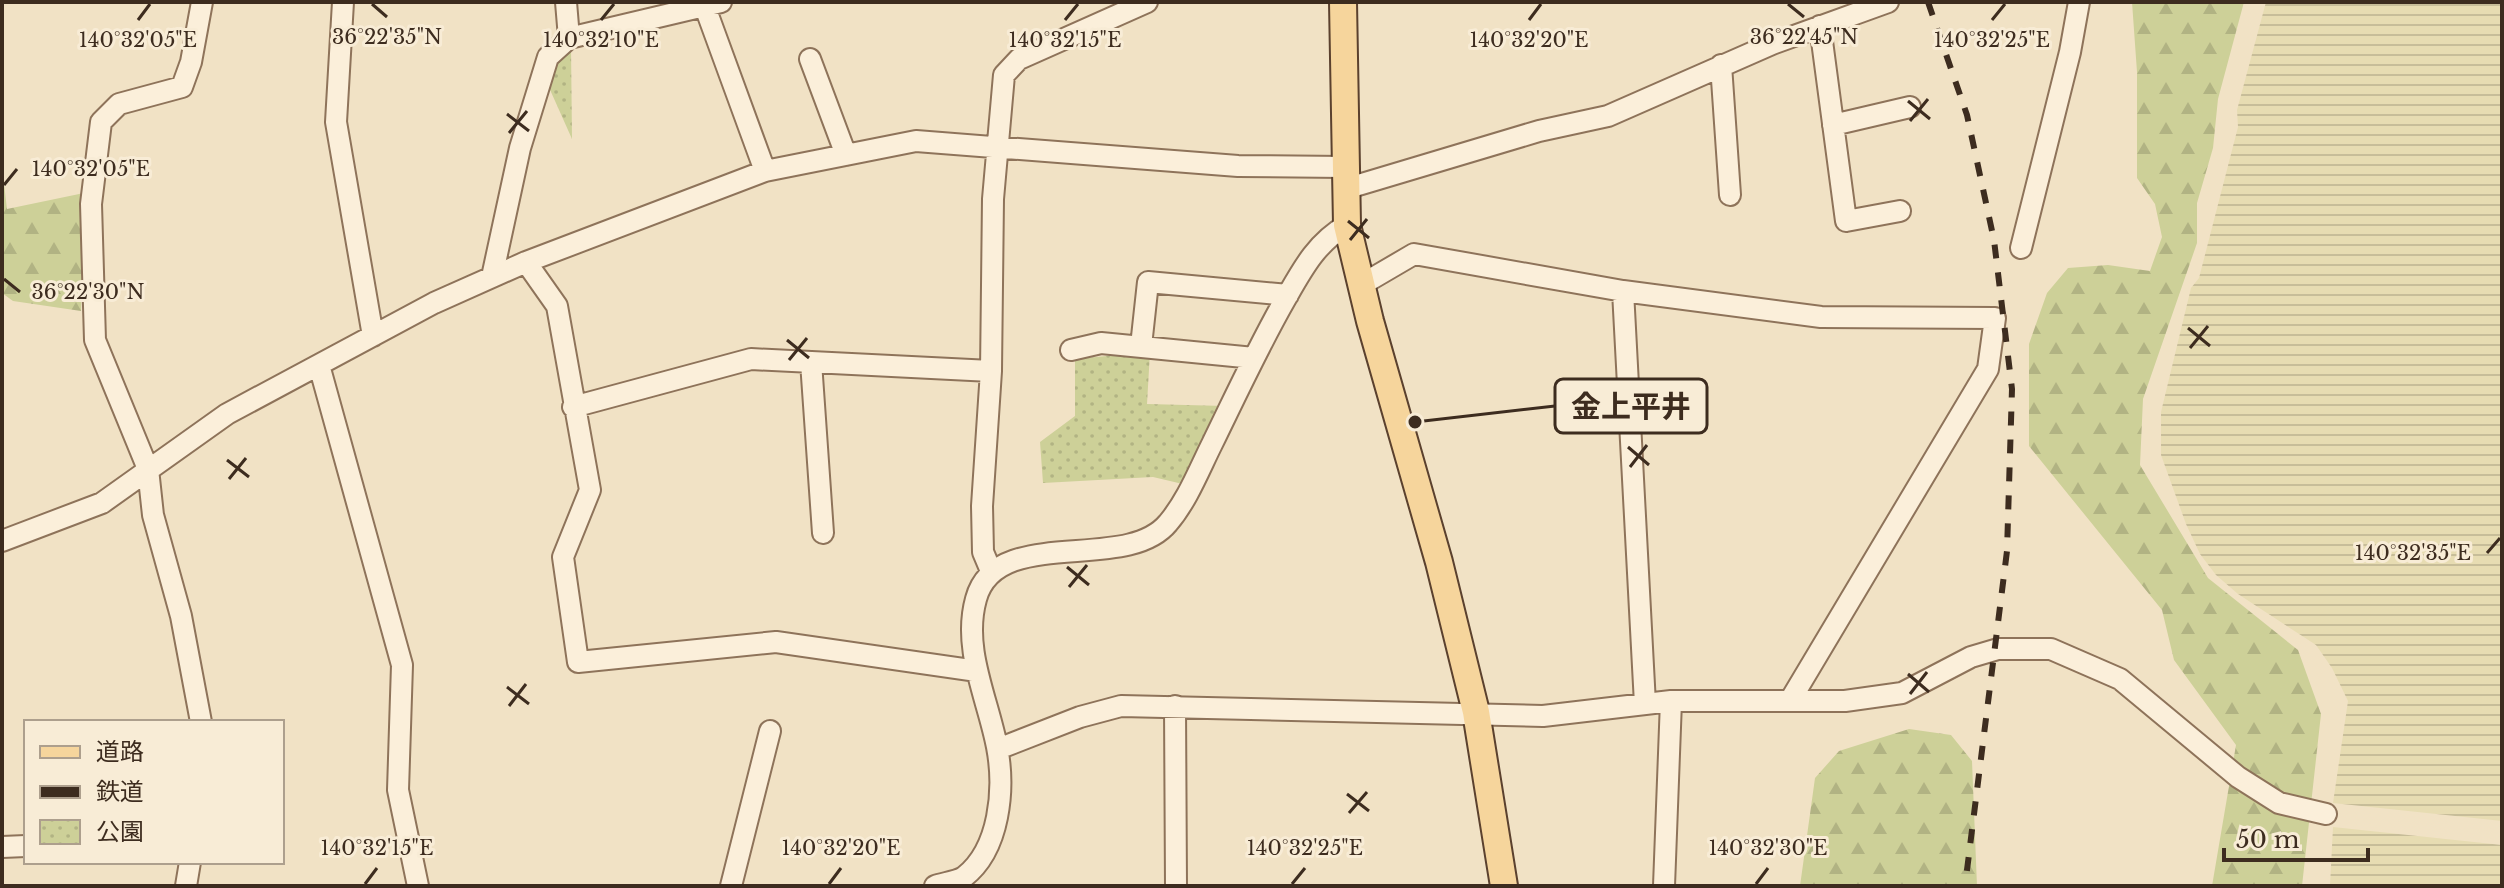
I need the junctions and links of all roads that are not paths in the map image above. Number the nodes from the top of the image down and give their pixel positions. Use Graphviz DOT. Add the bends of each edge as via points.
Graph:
graph roads {
  1 [pos="202,2"];
  2 [pos="343,2"];
  3 [pos="566,2"];
  4 [pos="1147,2"];
  5 [pos="1343,2"];
  6 [pos="1888,2"];
  7 [pos="2079,2"];
  8 [pos="713,4"];
  9 [pos="1820,26"];
  10 [pos="569,38"];
  11 [pos="810,59"];
  12 [pos="1721,65"];
  13 [pos="1910,107"];
  14 [pos="1833,125"];
  15 [pos="998,146"];
  16 [pos="846,155"];
  17 [pos="765,171"];
  18 [pos="1345,178"];
  19 [pos="1730,195"];
  20 [pos="1900,211"];
  21 [pos="1347,225"];
  22 [pos="2021,248"];
  23 [pos="526,262"];
  24 [pos="492,277"];
  25 [pos="1361,285"];
  26 [pos="1623,291"];
  27 [pos="1288,295"];
  28 [pos="373,336"];
  29 [pos="1141,346"];
  30 [pos="1071,350"];
  31 [pos="1254,358"];
  32 [pos="811,362"];
  33 [pos="319,365"];
  34 [pos="991,371"];
  35 [pos="573,407"];
  36 [pos="148,469"];
  37 [pos="823,533"];
  38 [pos="2,541"];
  39 [pos="991,571"];
  40 [pos="977,671"];
  41 [pos="1791,699"];
  42 [pos="1671,701"];
  43 [pos="1645,704"];
  44 [pos="1175,706"];
  45 [pos="1476,712"];
  46 [pos="201,720"];
  47 [pos="770,731"];
  48 [pos="998,749"];
  49 [pos="2326,814"];
  50 [pos="24,846"];
  51 [pos="2,847"];
  52 [pos="190,864"];
  53 [pos="962,882"];
  54 [pos="186,886"];
  55 [pos="418,886"];
  56 [pos="731,886"];
  57 [pos="935,886"];
  58 [pos="1176,886"];
  59 [pos="1504,886"];
  60 [pos="1664,886"];
  1 -- 36 [label="street" via="182,87 119,104 101,122 91,204 95,340"];
  2 -- 28 [label="street" via="336,122"];
  3 -- 10 [label="street"];
  4 -- 15 [label="street" via="1019,59 1004,75"];
  5 -- 18 [label="main road"];
  6 -- 9 [label="street"];
  7 -- 22 [label="street"];
  8 -- 10 [label="street"];
  8 -- 17 [label="street"];
  9 -- 12 [label="street"];
  9 -- 14 [label="street"];
  10 -- 24 [label="street" via="548,57 520,148"];
  11 -- 16 [label="street"];
  12 -- 18 [label="street" via="1608,116"];
  12 -- 19 [label="street"];
  13 -- 14 [label="street"];
  14 -- 20 [label="street" via="1846,221"];
  15 -- 16 [label="street" via="916,141"];
  15 -- 18 [label="street"];
  15 -- 34 [label="street"];
  16 -- 17 [label="street"];
  17 -- 23 [label="street"];
  18 -- 21 [label="main road"];
  21 -- 25 [label="main road"];
  21 -- 27 [label="street" via="1323,240"];
  23 -- 24 [label="street"];
  23 -- 35 [label="street" via="557,306"];
  24 -- 28 [label="street"];
  25 -- 26 [label="street" via="1414,254"];
  25 -- 45 [label="main road"];
  26 -- 41 [label="street" via="1821,317 1995,318 1988,369"];
  26 -- 43 [label="street"];
  27 -- 29 [label="street" via="1148,282"];
  27 -- 31 [label="street"];
  28 -- 33 [label="street"];
  29 -- 30 [label="street" via="1101,343"];
  29 -- 31 [label="street"];
  31 -- 39 [label="street" via="1189,491 1162,530 1127,544 1036,556"];
  32 -- 34 [label="street"];
  32 -- 35 [label="street" via="751,359"];
  32 -- 37 [label="street"];
  33 -- 36 [label="street" via="227,414"];
  33 -- 55 [label="street" via="402,665 398,790"];
  34 -- 39 [label="street" via="982,506 983,552"];
  35 -- 40 [label="street" via="590,490 563,557 578,662 776,642"];
  36 -- 38 [label="street" via="102,503"];
  36 -- 46 [label="street" via="153,515 181,616"];
  39 -- 40 [label="street" via="980,585 971,620"];
  40 -- 48 [label="street"];
  41 -- 42 [label="street"];
  41 -- 49 [label="street" via="1845,701 1902,693 1998,649 2051,649 2120,679 2238,777 2279,803"];
  42 -- 43 [label="street"];
  42 -- 60 [label="street"];
  43 -- 45 [label="street" via="1543,716"];
  44 -- 45 [label="street"];
  44 -- 48 [label="street" via="1121,706"];
  44 -- 58 [label="street"];
  45 -- 59 [label="main road"];
  47 -- 56 [label="street"];
  48 -- 53 [label="street" via="994,829 985,852"];
  50 -- 51 [label="street"];
  52 -- 54 [label="street"];
  53 -- 57 [label="street"];
}
